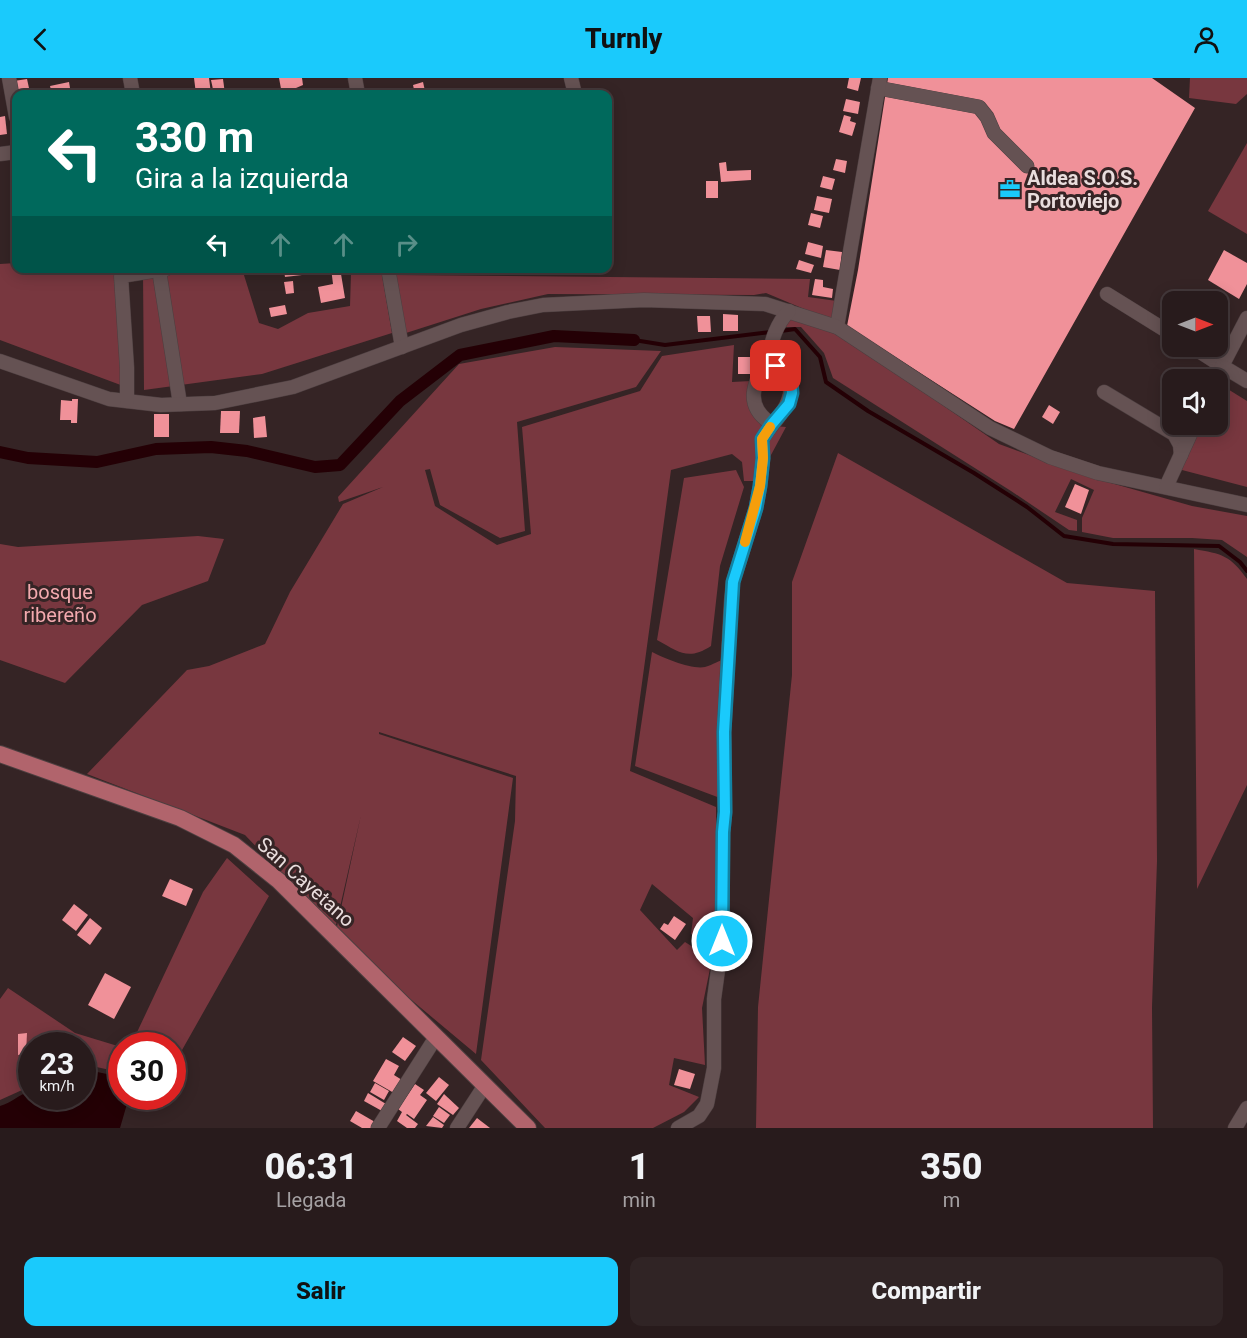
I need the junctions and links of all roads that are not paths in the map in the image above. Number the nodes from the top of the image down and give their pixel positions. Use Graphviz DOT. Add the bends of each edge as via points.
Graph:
graph roads {
  1 [pos="9,78"];
  2 [pos="879,83"];
  3 [pos="12,95"];
  4 [pos="1028,166"];
  5 [pos="139,273"];
  6 [pos="163,273"];
  7 [pos="389,273"];
  8 [pos="1107,294"];
  9 [pos="789,311"];
  10 [pos="1247,318"];
  11 [pos="837,327"];
  12 [pos="1162,328"];
  13 [pos="402,347"];
  14 [pos="768,357"];
  15 [pos="1208,357"];
  16 [pos="0,361"];
  17 [pos="1222,366"];
  18 [pos="1221,369"];
  19 [pos="1247,381"];
  20 [pos="1104,392"];
  21 [pos="127,401"];
  22 [pos="180,404"];
  23 [pos="772,424"];
  24 [pos="1190,435"];
  25 [pos="1181,455"];
  26 [pos="1166,487"];
  27 [pos="1247,505"];
  28 [pos="0,754"];
  29 [pos="436,1037"];
  30 [pos="484,1085"];
  31 [pos="1247,1108"];
  32 [pos="378,1128"];
  33 [pos="456,1128"];
  34 [pos="528,1128"];
  35 [pos="678,1128"];
  36 [pos="1235,1128"];
  1 -- 3 [label="street"];
  2 -- 4 [label="street" via="979,107 994,133"];
  2 -- 11 [label="street"];
  5 -- 21 [label="street" via="121,276"];
  6 -- 22 [label="street"];
  7 -- 13 [label="street"];
  8 -- 12 [label="street"];
  9 -- 11 [label="street"];
  9 -- 13 [label="street" via="765,304 644,300 543,305 461,325"];
  9 -- 14 [label="street" via="781,319"];
  10 -- 17 [label="street"];
  11 -- 26 [label="street" via="1019,443 1098,472"];
  13 -- 22 [label="street" via="294,387 215,403"];
  14 -- 23 [label="street" via="753,388 762,418"];
  14 -- 23 [label="street" via="791,380 792,393 789,404"];
  15 -- 17 [label="street"];
  16 -- 21 [label="street" via="109,399"];
  17 -- 18 [label="street"];
  17 -- 19 [label="street"];
  20 -- 25 [label="street" via="1174,434"];
  21 -- 22 [label="street"];
  23 -- 35 [label="street" via="762,439 756,508 732,592 724,732 722,941 714,999 714,1068 707,1104 699,1116"];
  24 -- 25 [label="street"];
  25 -- 26 [label="street"];
  26 -- 27 [label="street"];
  28 -- 29 [label="main road, San Cayetano" via="180,818 234,845 279,881"];
  29 -- 30 [label="main road, San Cayetano"];
  29 -- 32 [label="street"];
  30 -- 33 [label="street"];
  30 -- 34 [label="main road, San Cayetano"];
  31 -- 36 [label="street"];
}
